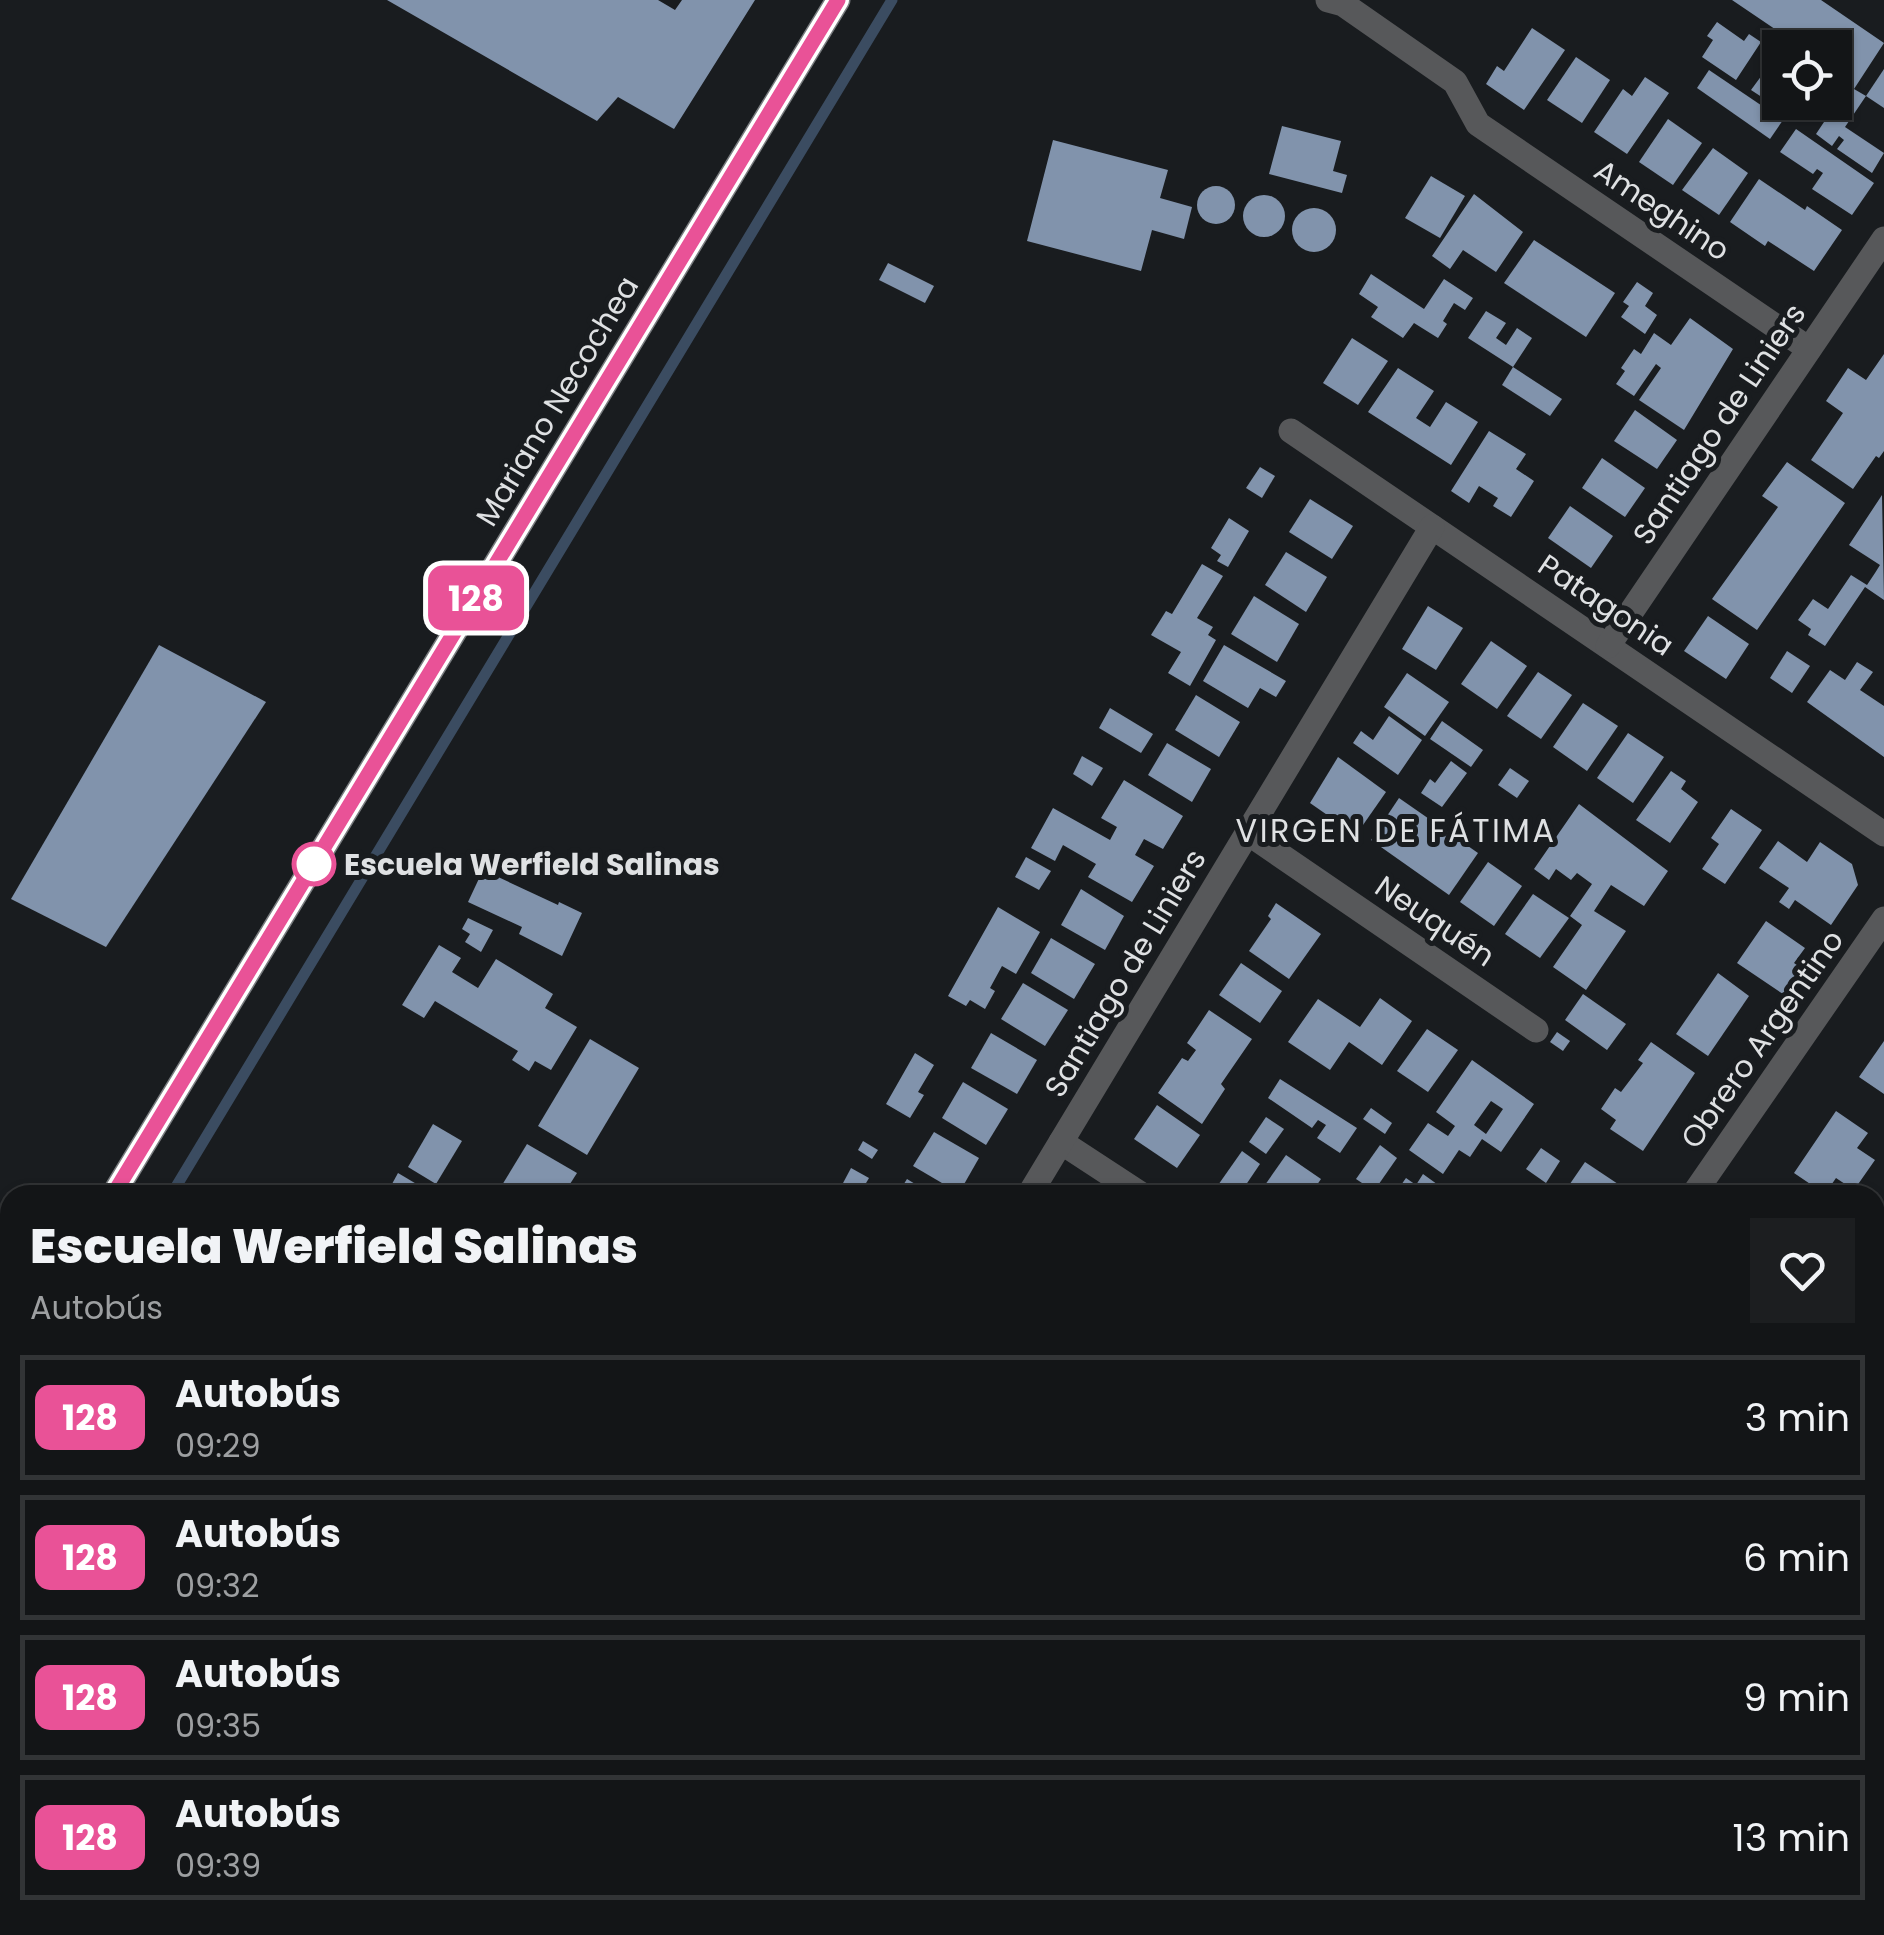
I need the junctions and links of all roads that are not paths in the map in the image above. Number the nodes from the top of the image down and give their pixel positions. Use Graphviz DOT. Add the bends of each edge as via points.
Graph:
graph roads {
  1 [pos="838,0"];
  2 [pos="1328,0"];
  3 [pos="1371,10"];
  4 [pos="1884,239"];
  5 [pos="1809,349"];
  6 [pos="1292,431"];
  7 [pos="1432,526"];
  8 [pos="1608,646"];
  9 [pos="1248,833"];
  10 [pos="1884,834"];
  11 [pos="1884,919"];
  12 [pos="1536,1030"];
  13 [pos="1061,1142"];
  14 [pos="119,1185"];
  15 [pos="1035,1185"];
  16 [pos="1127,1185"];
  17 [pos="1699,1185"];
  1 -- 14 [label="main road, Mariano Necochea"];
  2 -- 3 [label="street"];
  3 -- 5 [label="street, Ameghino" via="1455,82 1478,124"];
  4 -- 5 [label="street, Santiago de Liniers"];
  5 -- 8 [label="street, Santiago de Liniers"];
  6 -- 7 [label="street, Patagonia"];
  7 -- 8 [label="street, Patagonia"];
  7 -- 9 [label="street, Santiago de Liniers"];
  8 -- 10 [label="street, Patagonia"];
  9 -- 12 [label="street, Neuquén"];
  9 -- 13 [label="street, Santiago de Liniers"];
  11 -- 17 [label="street, Obrero Argentino"];
  13 -- 15 [label="street, Santiago de Liniers"];
  13 -- 16 [label="street"];
}
